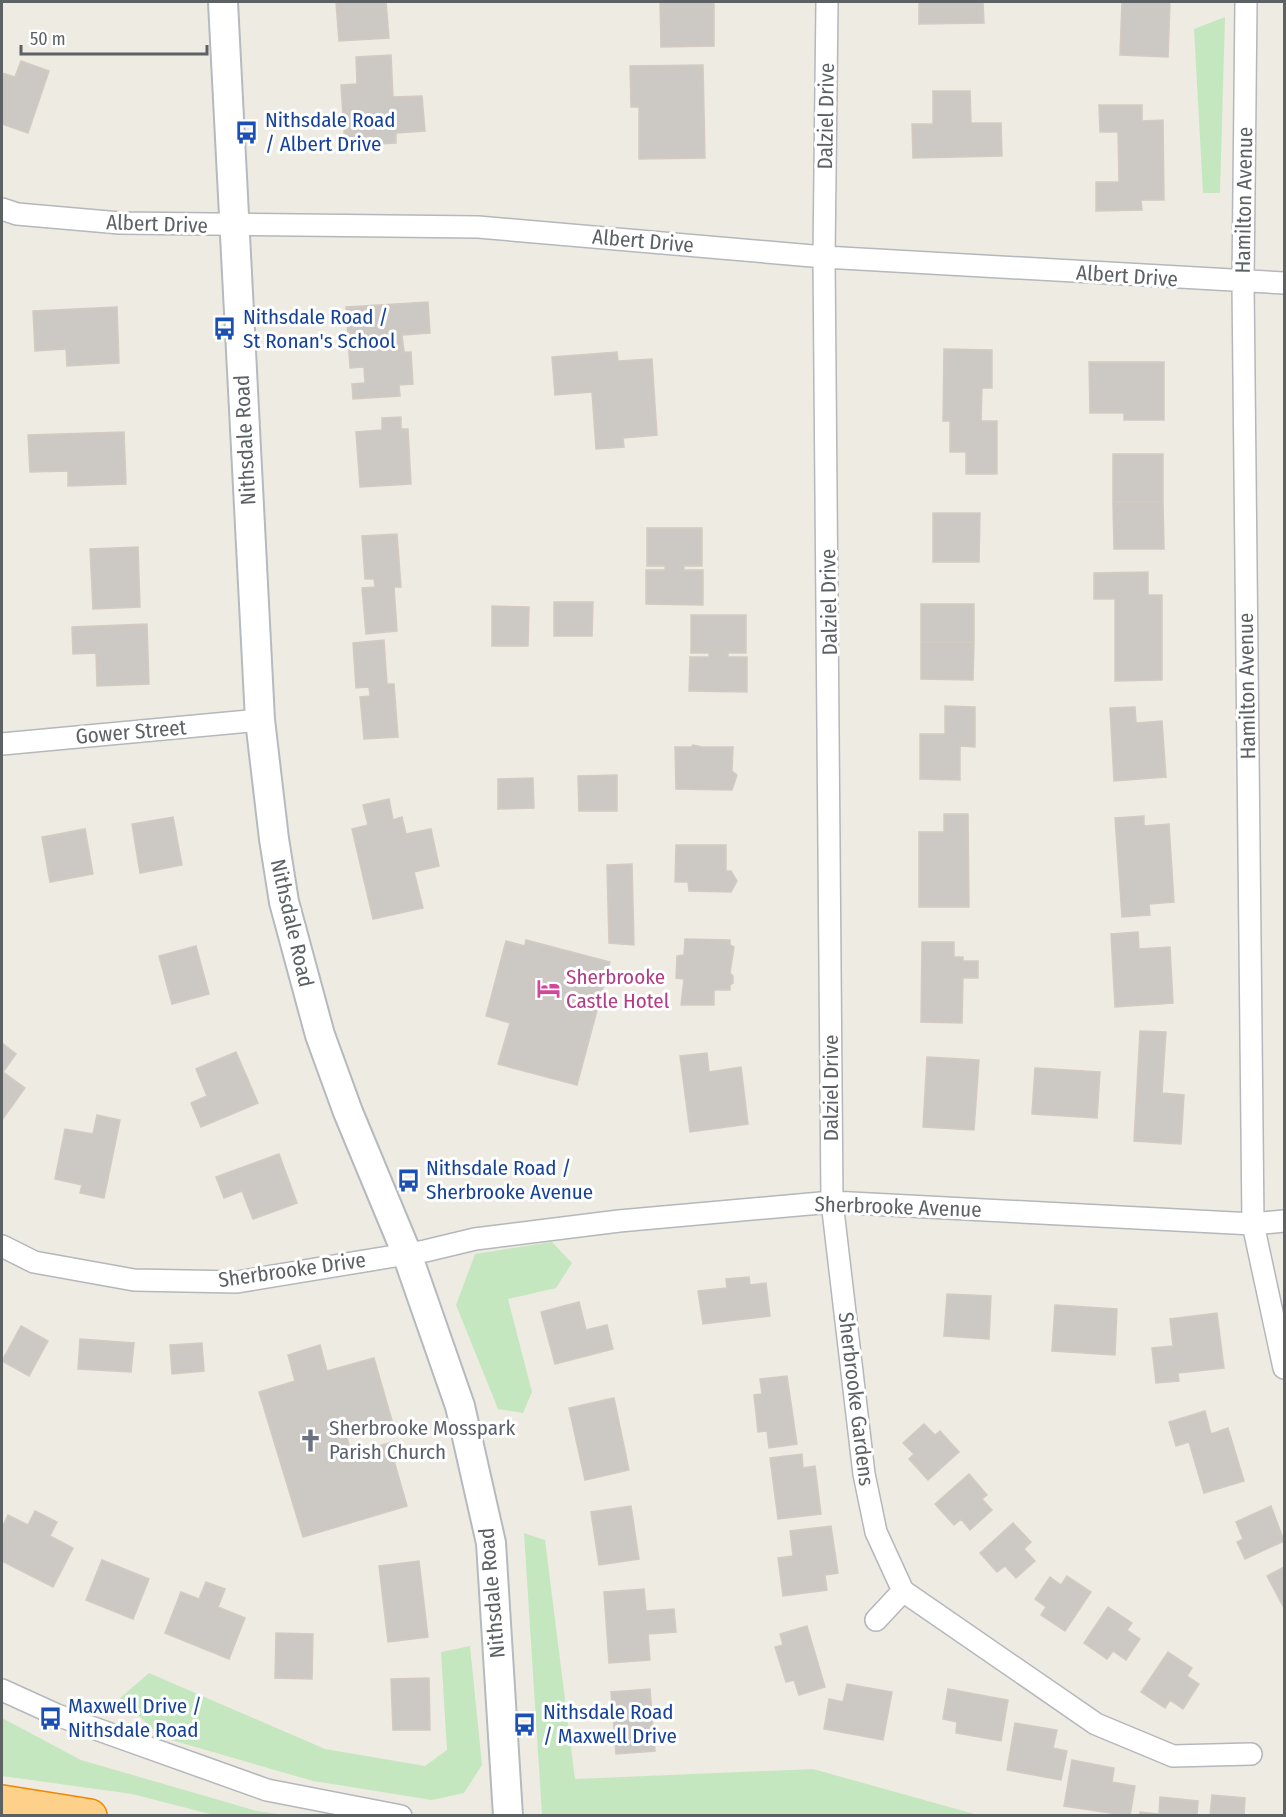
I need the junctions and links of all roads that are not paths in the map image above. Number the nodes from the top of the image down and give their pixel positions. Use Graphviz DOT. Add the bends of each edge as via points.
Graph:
graph roads {
  1 [pos="223,2"];
  2 [pos="827,2"];
  3 [pos="1246,2"];
  4 [pos="2,209"];
  5 [pos="233,226"];
  6 [pos="824,257"];
  7 [pos="1243,283"];
  8 [pos="1284,284"];
  9 [pos="260,720"];
  10 [pos="2,744"];
  11 [pos="832,1202"];
  12 [pos="1284,1221"];
  13 [pos="1253,1224"];
  14 [pos="2,1246"];
  15 [pos="407,1254"];
  16 [pos="1284,1368"];
  17 [pos="903,1591"];
  18 [pos="876,1620"];
  19 [pos="2,1690"];
  20 [pos="1251,1754"];
  21 [pos="2,1802"];
  22 [pos="90,1815"];
  23 [pos="401,1815"];
  24 [pos="508,1815"];
  1 -- 5 [label="street, Nithsdale Road"];
  2 -- 6 [label="street, Dalziel Drive"];
  3 -- 7 [label="street, Hamilton Avenue"];
  4 -- 5 [label="street, Albert Drive" via="17,214 120,223"];
  5 -- 6 [label="street, Albert Drive" via="478,227"];
  5 -- 9 [label="street, Nithsdale Road"];
  6 -- 7 [label="street, Albert Drive"];
  6 -- 11 [label="street, Dalziel Drive"];
  7 -- 8 [label="street, Albert Drive"];
  7 -- 13 [label="street, Hamilton Avenue"];
  9 -- 10 [label="street, Gower Street"];
  9 -- 15 [label="street, Nithsdale Road" via="281,881 304,978 348,1112"];
  11 -- 13 [label="street, Sherbrooke Avenue"];
  11 -- 15 [label="street, Sherbrooke Avenue" via="608,1222 475,1239"];
  11 -- 17 [label="street, Sherbrooke Gardens" via="864,1474 876,1532"];
  12 -- 13 [label="street, Sherbrooke Avenue"];
  13 -- 16 [label="street, Hamilton Avenue"];
  14 -- 15 [label="street, Sherbrooke Drive" via="34,1262 134,1280 237,1282"];
  15 -- 24 [label="street, Nithsdale Road" via="460,1406 491,1543"];
  17 -- 18 [label="street"];
  17 -- 20 [label="street" via="1096,1724 1173,1756"];
  19 -- 23 [label="street" via="57,1715 267,1790"];
  21 -- 22 [label="highway"];
}
